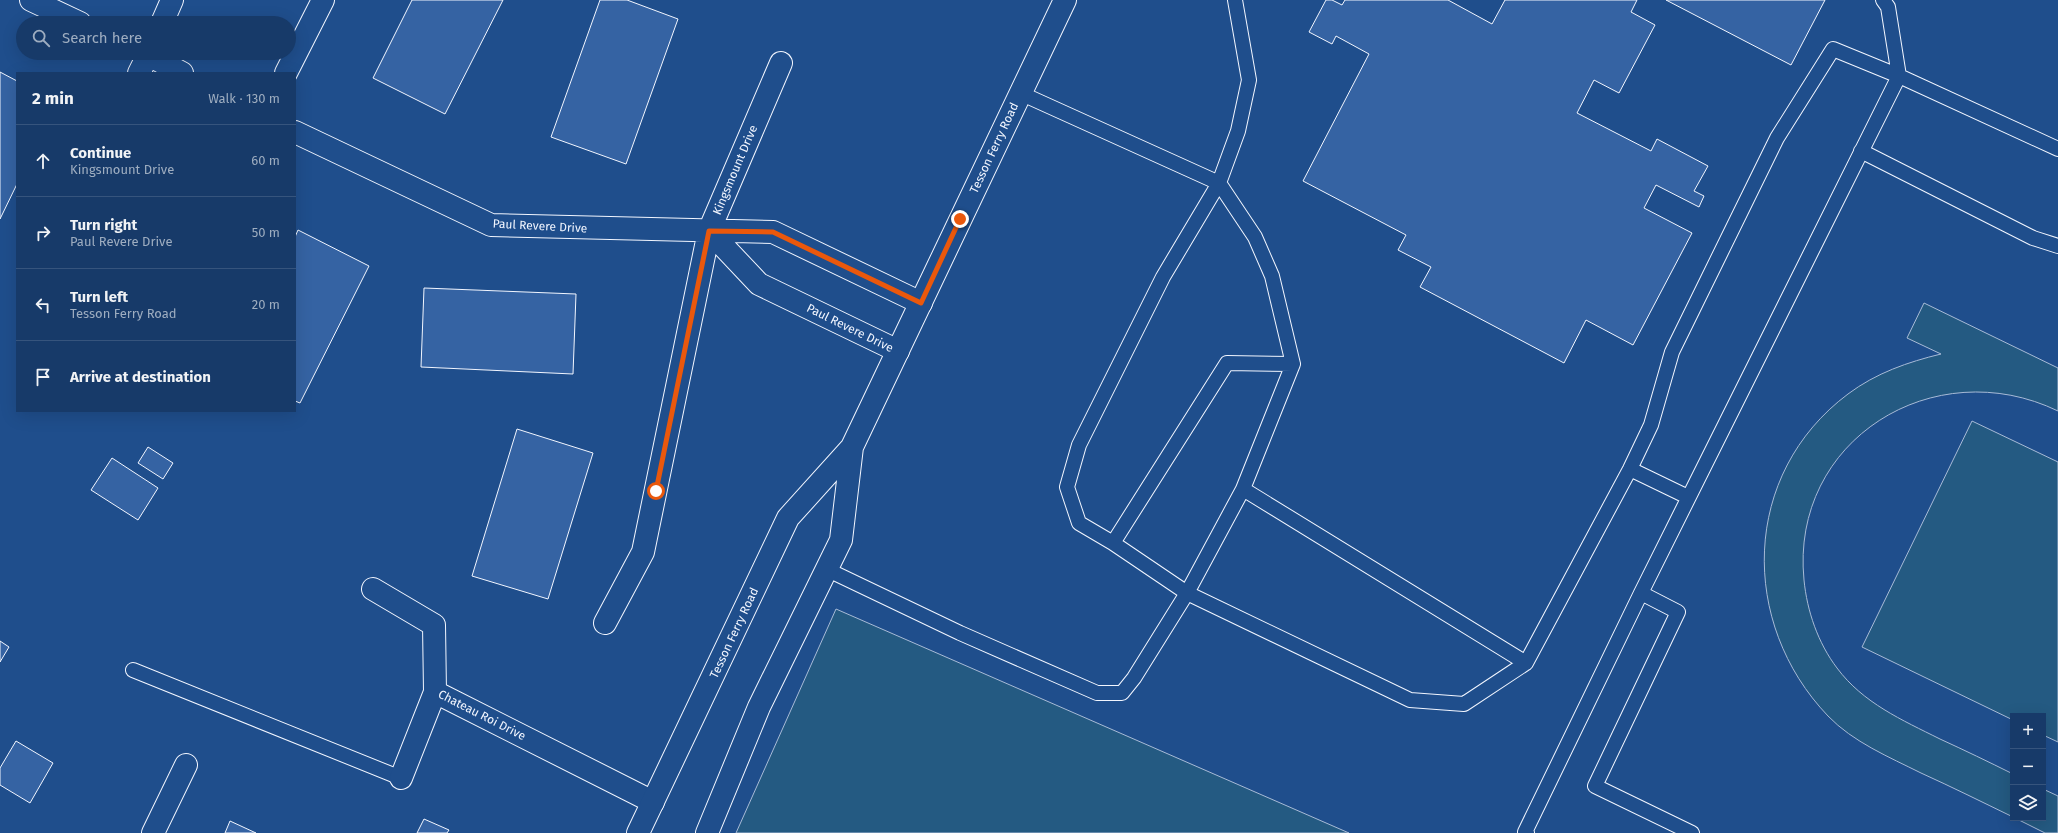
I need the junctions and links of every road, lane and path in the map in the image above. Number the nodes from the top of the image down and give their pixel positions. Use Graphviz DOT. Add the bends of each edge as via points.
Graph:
graph roads {
  1 [pos="31,0"];
  2 [pos="172,0"];
  3 [pos="323,0"];
  4 [pos="1065,0"];
  5 [pos="1236,0"];
  6 [pos="1883,0"];
  7 [pos="65,16"];
  8 [pos="165,16"];
  9 [pos="296,53"];
  10 [pos="150,60"];
  11 [pos="293,60"];
  12 [pos="781,63"];
  13 [pos="180,72"];
  14 [pos="287,72"];
  15 [pos="1899,76"];
  16 [pos="1020,93"];
  17 [pos="296,132"];
  18 [pos="2058,149"];
  19 [pos="1861,151"];
  20 [pos="1219,183"];
  21 [pos="709,231"];
  22 [pos="2058,246"];
  23 [pos="921,303"];
  24 [pos="898,351"];
  25 [pos="1293,364"];
  26 [pos="852,448"];
  27 [pos="1630,469"];
  28 [pos="1243,489"];
  29 [pos="1688,497"];
  30 [pos="1113,544"];
  31 [pos="826,569"];
  32 [pos="373,589"];
  33 [pos="1187,593"];
  34 [pos="1641,593"];
  35 [pos="605,623"];
  36 [pos="1526,663"];
  37 [pos="133,670"];
  38 [pos="434,692"];
  39 [pos="186,764"];
  40 [pos="401,778"];
  41 [pos="653,802"];
  42 [pos="154,833"];
  43 [pos="638,833"];
  44 [pos="707,833"];
  45 [pos="1527,833"];
  46 [pos="1692,833"];
  1 -- 7 [label="street"];
  2 -- 8 [label="street"];
  3 -- 9 [label="street"];
  4 -- 16 [label="street, Tesson Ferry Road"];
  5 -- 20 [label="lane" via="1249,80 1238,131"];
  6 -- 15 [label="lane" via="1888,7"];
  10 -- 13 [label="street"];
  11 -- 14 [label="street"];
  12 -- 21 [label="street, Kingsmount Drive"];
  15 -- 18 [label="lane"];
  15 -- 19 [label="lane"];
  15 -- 27 [label="lane" via="1833,49 1777,138 1672,352 1651,425"];
  16 -- 20 [label="lane"];
  16 -- 23 [label="street, Tesson Ferry Road"];
  17 -- 21 [label="street, Paul Revere Drive" via="491,225"];
  19 -- 22 [label="lane" via="2033,238"];
  19 -- 29 [label="lane"];
  20 -- 25 [label="lane" via="1255,237 1272,276"];
  20 -- 30 [label="lane" via="1163,277 1079,445 1067,487 1080,523"];
  21 -- 23 [label="street, Paul Revere Drive" via="773,232"];
  21 -- 24 [label="street, Paul Revere Drive" via="759,284"];
  21 -- 35 [label="street, Kingsmount Drive" via="643,552"];
  23 -- 24 [label="street, Tesson Ferry Road"];
  24 -- 26 [label="street, Tesson Ferry Road"];
  25 -- 28 [label="lane"];
  25 -- 30 [label="lane" via="1227,363"];
  26 -- 31 [label="street, Tesson Ferry Road" via="841,540"];
  26 -- 41 [label="street, Tesson Ferry Road" via="788,518"];
  27 -- 29 [label="lane"];
  27 -- 36 [label="lane"];
  28 -- 33 [label="lane"];
  28 -- 36 [label="lane"];
  29 -- 34 [label="lane"];
  30 -- 33 [label="lane"];
  31 -- 33 [label="lane" via="960,633 1097,693 1122,693"];
  31 -- 44 [label="street, Tesson Ferry Road" via="759,707"];
  32 -- 38 [label="street, Chateau Roi Drive" via="434,625"];
  33 -- 36 [label="lane" via="1410,700 1464,704"];
  34 -- 45 [label="lane" via="1525,832"];
  34 -- 46 [label="lane" via="1678,612 1595,786"];
  37 -- 40 [label="lane"];
  38 -- 40 [label="street"];
  38 -- 41 [label="street, Chateau Roi Drive"];
  39 -- 42 [label="street"];
  41 -- 43 [label="street, Tesson Ferry Road"];
}
